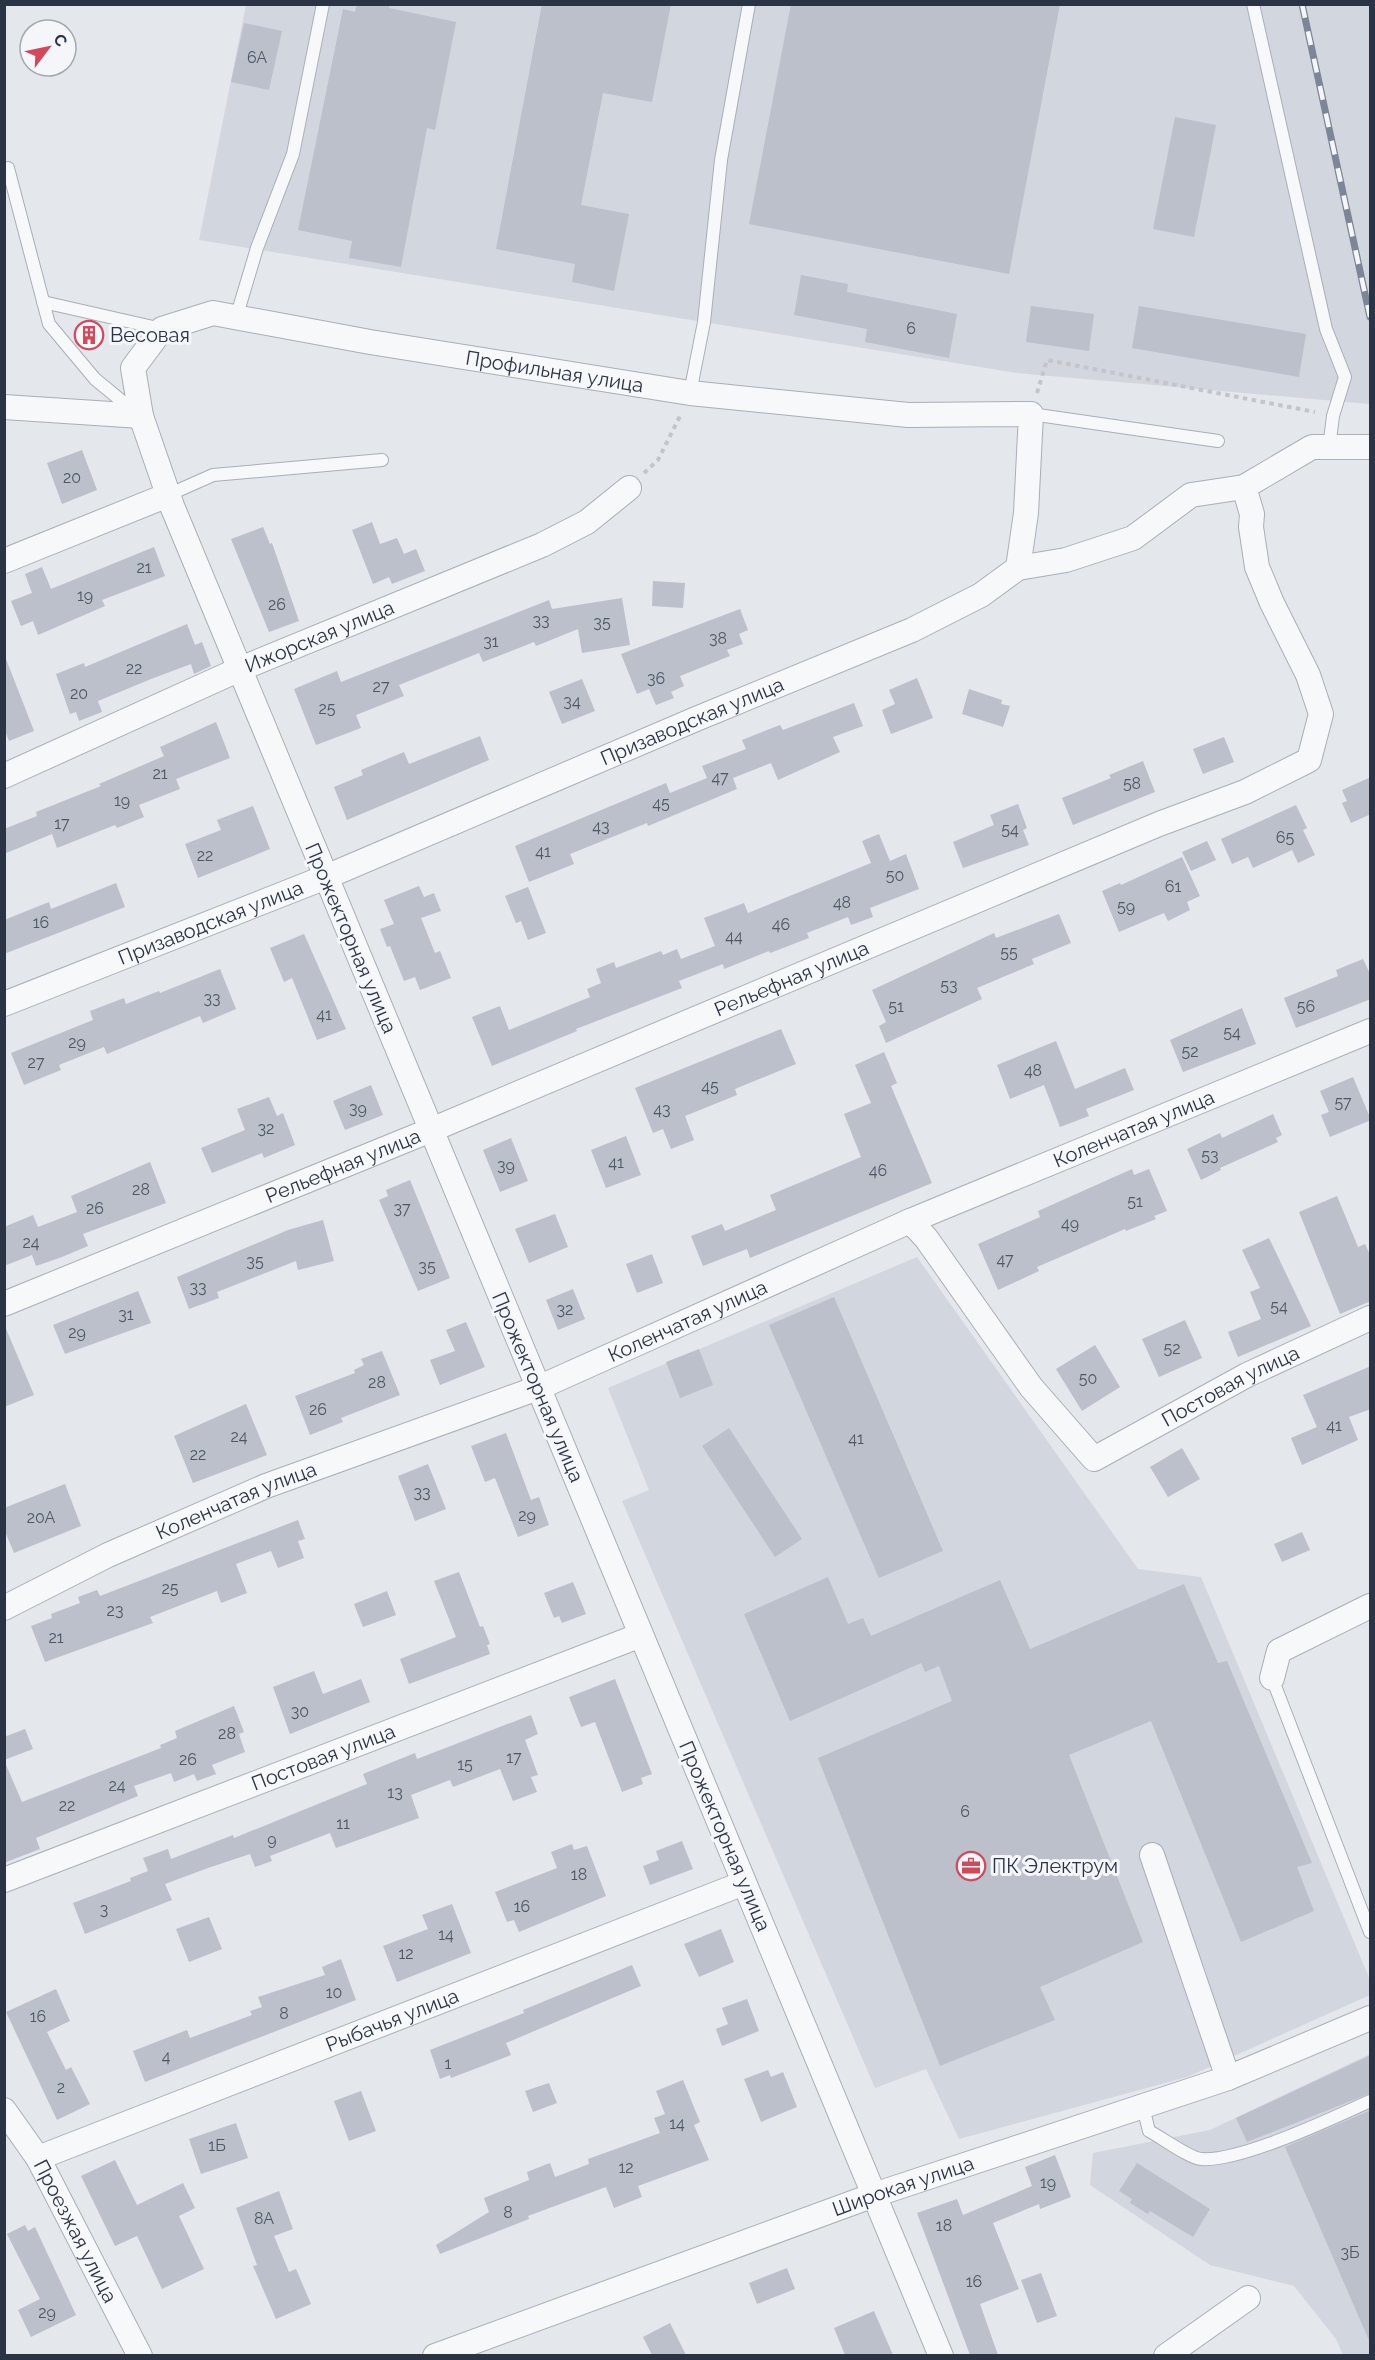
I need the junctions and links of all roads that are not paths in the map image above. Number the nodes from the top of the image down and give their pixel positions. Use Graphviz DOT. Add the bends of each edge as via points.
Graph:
graph roads {
  1 [pos="323,4"];
  2 [pos="749,4"];
  3 [pos="1253,4"];
  4 [pos="8,168"];
  5 [pos="43,302"];
  6 [pos="236,318"];
  7 [pos="162,329"];
  8 [pos="690,393"];
  9 [pos="4,407"];
  10 [pos="1031,414"];
  11 [pos="141,416"];
  12 [pos="1218,441"];
  13 [pos="1371,447"];
  14 [pos="1329,448"];
  15 [pos="382,460"];
  16 [pos="629,488"];
  17 [pos="1244,488"];
  18 [pos="168,495"];
  19 [pos="4,561"];
  20 [pos="1017,568"];
  21 [pos="240,669"];
  22 [pos="4,776"];
  23 [pos="326,877"];
  24 [pos="4,1004"];
  25 [pos="1371,1031"];
  26 [pos="431,1130"];
  27 [pos="910,1221"];
  28 [pos="4,1304"];
  29 [pos="1371,1318"];
  30 [pos="538,1388"];
  31 [pos="1371,1606"];
  32 [pos="4,1608"];
  33 [pos="641,1635"];
  34 [pos="1272,1678"];
  35 [pos="1152,1855"];
  36 [pos="4,1880"];
  37 [pos="744,1883"];
  38 [pos="1371,1932"];
  39 [pos="1371,2018"];
  40 [pos="1228,2078"];
  41 [pos="1371,2101"];
  42 [pos="1143,2107"];
  43 [pos="4,2110"];
  44 [pos="38,2158"];
  45 [pos="874,2195"];
  46 [pos="1248,2298"];
  47 [pos="140,2355"];
  48 [pos="435,2355"];
  49 [pos="941,2355"];
  50 [pos="1166,2355"];
  1 -- 6 [label="lane" via="293,154"];
  2 -- 8 [label="lane" via="721,160 704,322"];
  3 -- 14 [label="lane" via="1326,328 1345,377 1333,416"];
  4 -- 5 [label="lane"];
  5 -- 7 [label="lane"];
  5 -- 11 [label="lane" via="49,324 95,380"];
  6 -- 7 [label="street, Профильная улица" via="213,314"];
  6 -- 8 [label="street, Профильная улица"];
  7 -- 11 [label="street" via="133,368"];
  8 -- 10 [label="street, Профильная улица" via="908,415"];
  9 -- 11 [label="street"];
  10 -- 12 [label="lane"];
  10 -- 20 [label="street" via="1026,513"];
  11 -- 18 [label="street, Прожекторная улица"];
  13 -- 14 [label="street, Призаводская улица"];
  14 -- 17 [label="street, Призаводская улица" via="1312,447"];
  15 -- 18 [label="lane" via="213,475"];
  16 -- 21 [label="street, Ижорская улица" via="587,522 542,545"];
  17 -- 20 [label="street, Призаводская улица" via="1191,495 1133,537 1066,560"];
  17 -- 26 [label="street, Рельефная улица" via="1252,514 1257,567 1308,675 1321,714 1309,760 1245,792 1160,824"];
  18 -- 19 [label="street"];
  18 -- 21 [label="street, Прожекторная улица"];
  20 -- 23 [label="street, Призаводская улица" via="981,595 912,630"];
  21 -- 22 [label="street, Ижорская улица"];
  21 -- 23 [label="street, Прожекторная улица"];
  23 -- 24 [label="street, Призаводская улица"];
  23 -- 26 [label="street, Прожекторная улица"];
  25 -- 27 [label="street, Коленчатая улица"];
  26 -- 28 [label="street, Рельефная улица"];
  26 -- 30 [label="street, Прожекторная улица"];
  27 -- 29 [label="street, Постовая улица" via="1031,1387 1094,1459 1247,1375"];
  27 -- 30 [label="street, Коленчатая улица"];
  30 -- 32 [label="street, Коленчатая улица" via="266,1486 108,1555"];
  30 -- 33 [label="street, Прожекторная улица"];
  31 -- 34 [label="street" via="1279,1651"];
  33 -- 36 [label="street, Постовая улица"];
  33 -- 37 [label="street, Прожекторная улица"];
  34 -- 38 [label="lane"];
  35 -- 40 [label="street"];
  37 -- 44 [label="street, Рыбачья улица"];
  37 -- 45 [label="street, Прожекторная улица"];
  39 -- 40 [label="street, Широкая улица"];
  40 -- 42 [label="street, Широкая улица"];
  41 -- 42 [label="lane" via="1260,2146 1200,2159 1149,2131"];
  42 -- 45 [label="street, Широкая улица"];
  43 -- 44 [label="street, Проезжая улица"];
  44 -- 47 [label="street, Проезжая улица"];
  45 -- 48 [label="street, Широкая улица"];
  45 -- 49 [label="street, Прожекторная улица"];
  46 -- 50 [label="street"];
}
